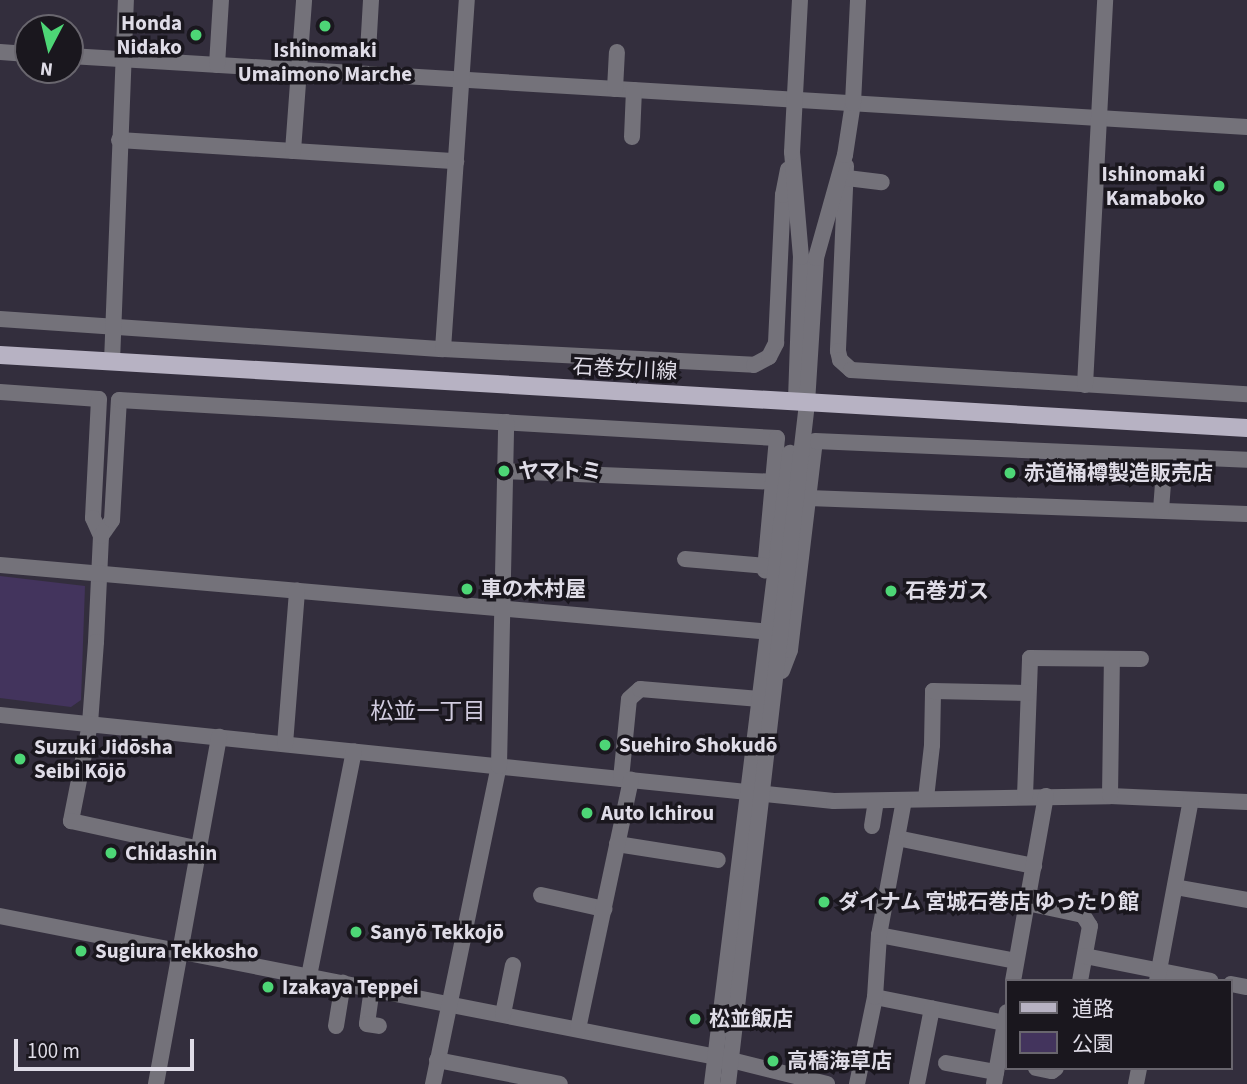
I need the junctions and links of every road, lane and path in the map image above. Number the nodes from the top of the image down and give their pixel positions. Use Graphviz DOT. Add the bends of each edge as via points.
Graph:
graph roads {
  1 [pos="126,0"];
  2 [pos="221,0"];
  3 [pos="304,0"];
  4 [pos="371,0"];
  5 [pos="467,0"];
  6 [pos="800,0"];
  7 [pos="858,0"];
  8 [pos="1105,0"];
  9 [pos="374,43"];
  10 [pos="617,52"];
  11 [pos="84,57"];
  12 [pos="123,59"];
  13 [pos="217,65"];
  14 [pos="299,70"];
  15 [pos="462,79"];
  16 [pos="615,89"];
  17 [pos="635,90"];
  18 [pos="794,100"];
  19 [pos="853,103"];
  20 [pos="1099,118"];
  21 [pos="1247,127"];
  22 [pos="632,137"];
  23 [pos="119,140"];
  24 [pos="293,151"];
  25 [pos="792,152"];
  26 [pos="845,155"];
  27 [pos="456,161"];
  28 [pos="847,178"];
  29 [pos="882,182"];
  30 [pos="0,319"];
  31 [pos="113,327"];
  32 [pos="443,349"];
  33 [pos="0,355"];
  34 [pos="112,362"];
  35 [pos="1085,385"];
  36 [pos="0,392"];
  37 [pos="1247,394"];
  38 [pos="801,403"];
  39 [pos="506,422"];
  40 [pos="1247,428"];
  41 [pos="1165,457"];
  42 [pos="1247,460"];
  43 [pos="504,471"];
  44 [pos="773,482"];
  45 [pos="808,498"];
  46 [pos="1161,510"];
  47 [pos="1247,514"];
  48 [pos="101,536"];
  49 [pos="685,559"];
  50 [pos="0,565"];
  51 [pos="766,566"];
  52 [pos="100,574"];
  53 [pos="297,590"];
  54 [pos="502,607"];
  55 [pos="760,631"];
  56 [pos="1112,659"];
  57 [pos="1141,659"];
  58 [pos="765,692"];
  59 [pos="1028,693"];
  60 [pos="0,715"];
  61 [pos="90,724"];
  62 [pos="219,737"];
  63 [pos="285,744"];
  64 [pos="355,751"];
  65 [pos="499,766"];
  66 [pos="626,779"];
  67 [pos="756,792"];
  68 [pos="1025,796"];
  69 [pos="1046,796"];
  70 [pos="1110,796"];
  71 [pos="926,798"];
  72 [pos="904,800"];
  73 [pos="1191,800"];
  74 [pos="876,801"];
  75 [pos="1247,802"];
  76 [pos="872,825"];
  77 [pos="897,838"];
  78 [pos="617,844"];
  79 [pos="199,849"];
  80 [pos="718,860"];
  81 [pos="1034,866"];
  82 [pos="1175,887"];
  83 [pos="541,895"];
  84 [pos="1247,900"];
  85 [pos="1027,902"];
  86 [pos="604,909"];
  87 [pos="0,916"];
  88 [pos="879,935"];
  89 [pos="180,951"];
  90 [pos="1085,956"];
  91 [pos="1016,961"];
  92 [pos="513,965"];
  93 [pos="309,976"];
  94 [pos="1158,976"];
  95 [pos="1013,979"];
  96 [pos="1080,979"];
  97 [pos="1190,979"];
  98 [pos="343,983"];
  99 [pos="372,988"];
  100 [pos="875,997"];
  101 [pos="449,1003"];
  102 [pos="932,1008"];
  103 [pos="503,1014"];
  104 [pos="1006,1017"];
  105 [pos="336,1026"];
  106 [pos="379,1026"];
  107 [pos="578,1029"];
  108 [pos="723,1058"];
  109 [pos="437,1060"];
  110 [pos="946,1063"];
  111 [pos="999,1070"];
  112 [pos="156,1084"];
  113 [pos="433,1084"];
  114 [pos="560,1084"];
  115 [pos="712,1084"];
  116 [pos="728,1084"];
  117 [pos="827,1084"];
  118 [pos="856,1084"];
  119 [pos="917,1084"];
  1 -- 12 [label="street"];
  2 -- 13 [label="street"];
  3 -- 14 [label="street"];
  4 -- 9 [label="street"];
  5 -- 15 [label="street"];
  6 -- 18 [label="street"];
  7 -- 19 [label="street"];
  8 -- 20 [label="street"];
  10 -- 16 [label="street"];
  11 -- 12 [label="street"];
  12 -- 13 [label="street"];
  12 -- 23 [label="street"];
  13 -- 14 [label="street"];
  14 -- 15 [label="street"];
  14 -- 24 [label="street"];
  15 -- 16 [label="street"];
  15 -- 27 [label="street"];
  16 -- 17 [label="street"];
  17 -- 18 [label="street"];
  17 -- 22 [label="street"];
  18 -- 19 [label="street"];
  18 -- 25 [label="street"];
  19 -- 20 [label="street"];
  19 -- 26 [label="street"];
  20 -- 21 [label="street"];
  20 -- 35 [label="street"];
  23 -- 24 [label="street"];
  23 -- 31 [label="street"];
  24 -- 27 [label="street"];
  25 -- 32 [label="street" via="783,195 776,343 763,362"];
  25 -- 38 [label="street" via="801,257"];
  26 -- 28 [label="street"];
  26 -- 38 [label="street" via="816,258"];
  27 -- 32 [label="street"];
  28 -- 29 [label="street"];
  28 -- 35 [label="street" via="838,351 844,365 859,372"];
  30 -- 31 [label="street"];
  31 -- 32 [label="street"];
  31 -- 34 [label="street"];
  33 -- 34 [label="main road, 石巻女川線"];
  34 -- 38 [label="main road, 石巻女川線"];
  35 -- 37 [label="street"];
  36 -- 48 [label="street" via="99,399 93,518"];
  38 -- 40 [label="main road, 石巻女川線"];
  38 -- 58 [label="street"];
  39 -- 43 [label="street"];
  39 -- 44 [label="street" via="777,438"];
  39 -- 48 [label="street" via="119,400 112,520"];
  41 -- 42 [label="street"];
  41 -- 45 [label="street" via="815,441"];
  41 -- 46 [label="street"];
  43 -- 44 [label="street"];
  43 -- 54 [label="street"];
  44 -- 51 [label="street"];
  45 -- 46 [label="street"];
  45 -- 58 [label="street" via="790,650"];
  46 -- 47 [label="street"];
  48 -- 52 [label="street"];
  49 -- 51 [label="street"];
  50 -- 52 [label="street"];
  51 -- 55 [label="street"];
  52 -- 53 [label="street"];
  52 -- 61 [label="street"];
  53 -- 54 [label="street"];
  53 -- 63 [label="street"];
  54 -- 55 [label="street"];
  54 -- 65 [label="street"];
  55 -- 58 [label="street" via="758,657"];
  56 -- 57 [label="street"];
  56 -- 59 [label="street" via="1030,658"];
  56 -- 70 [label="street"];
  58 -- 66 [label="street" via="640,689 629,699"];
  58 -- 67 [label="street"];
  59 -- 68 [label="street"];
  59 -- 71 [label="street" via="933,691"];
  60 -- 61 [label="street"];
  61 -- 62 [label="street"];
  61 -- 79 [label="street" via="71,821"];
  62 -- 63 [label="street"];
  62 -- 79 [label="street"];
  63 -- 64 [label="street"];
  64 -- 65 [label="street"];
  64 -- 93 [label="street"];
  65 -- 66 [label="street"];
  65 -- 101 [label="street"];
  66 -- 67 [label="street"];
  66 -- 78 [label="street"];
  67 -- 74 [label="street"];
  67 -- 108 [label="street"];
  68 -- 69 [label="street"];
  68 -- 71 [label="street"];
  69 -- 70 [label="street"];
  69 -- 81 [label="street"];
  70 -- 73 [label="street"];
  71 -- 72 [label="street"];
  72 -- 74 [label="street"];
  72 -- 77 [label="street"];
  73 -- 75 [label="street"];
  73 -- 82 [label="street"];
  74 -- 76 [label="street"];
  77 -- 81 [label="street"];
  77 -- 88 [label="street"];
  78 -- 80 [label="street"];
  78 -- 86 [label="street"];
  79 -- 89 [label="street"];
  81 -- 85 [label="street"];
  82 -- 84 [label="street"];
  82 -- 94 [label="street"];
  83 -- 86 [label="street"];
  85 -- 90 [label="street" via="1083,915 1090,926"];
  85 -- 91 [label="street"];
  86 -- 107 [label="street"];
  87 -- 89 [label="street" via="27,914"];
  88 -- 91 [label="street"];
  88 -- 100 [label="street"];
  89 -- 93 [label="street"];
  89 -- 112 [label="street"];
  90 -- 94 [label="street"];
  90 -- 96 [label="street"];
  91 -- 95 [label="street"];
  92 -- 103 [label="street"];
  93 -- 98 [label="street"];
  94 -- 97 [label="street"];
  98 -- 99 [label="street"];
  98 -- 105 [label="street"];
  99 -- 101 [label="street"];
  99 -- 106 [label="street" via="367,1024"];
  100 -- 102 [label="street"];
  100 -- 118 [label="street"];
  101 -- 103 [label="street"];
  101 -- 109 [label="street"];
  102 -- 104 [label="street"];
  102 -- 119 [label="street"];
  103 -- 107 [label="street"];
  104 -- 111 [label="street"];
  107 -- 108 [label="street"];
  108 -- 115 [label="street"];
  108 -- 116 [label="street"];
  108 -- 117 [label="street"];
  109 -- 113 [label="street"];
  109 -- 114 [label="street"];
  110 -- 111 [label="street"];
}
